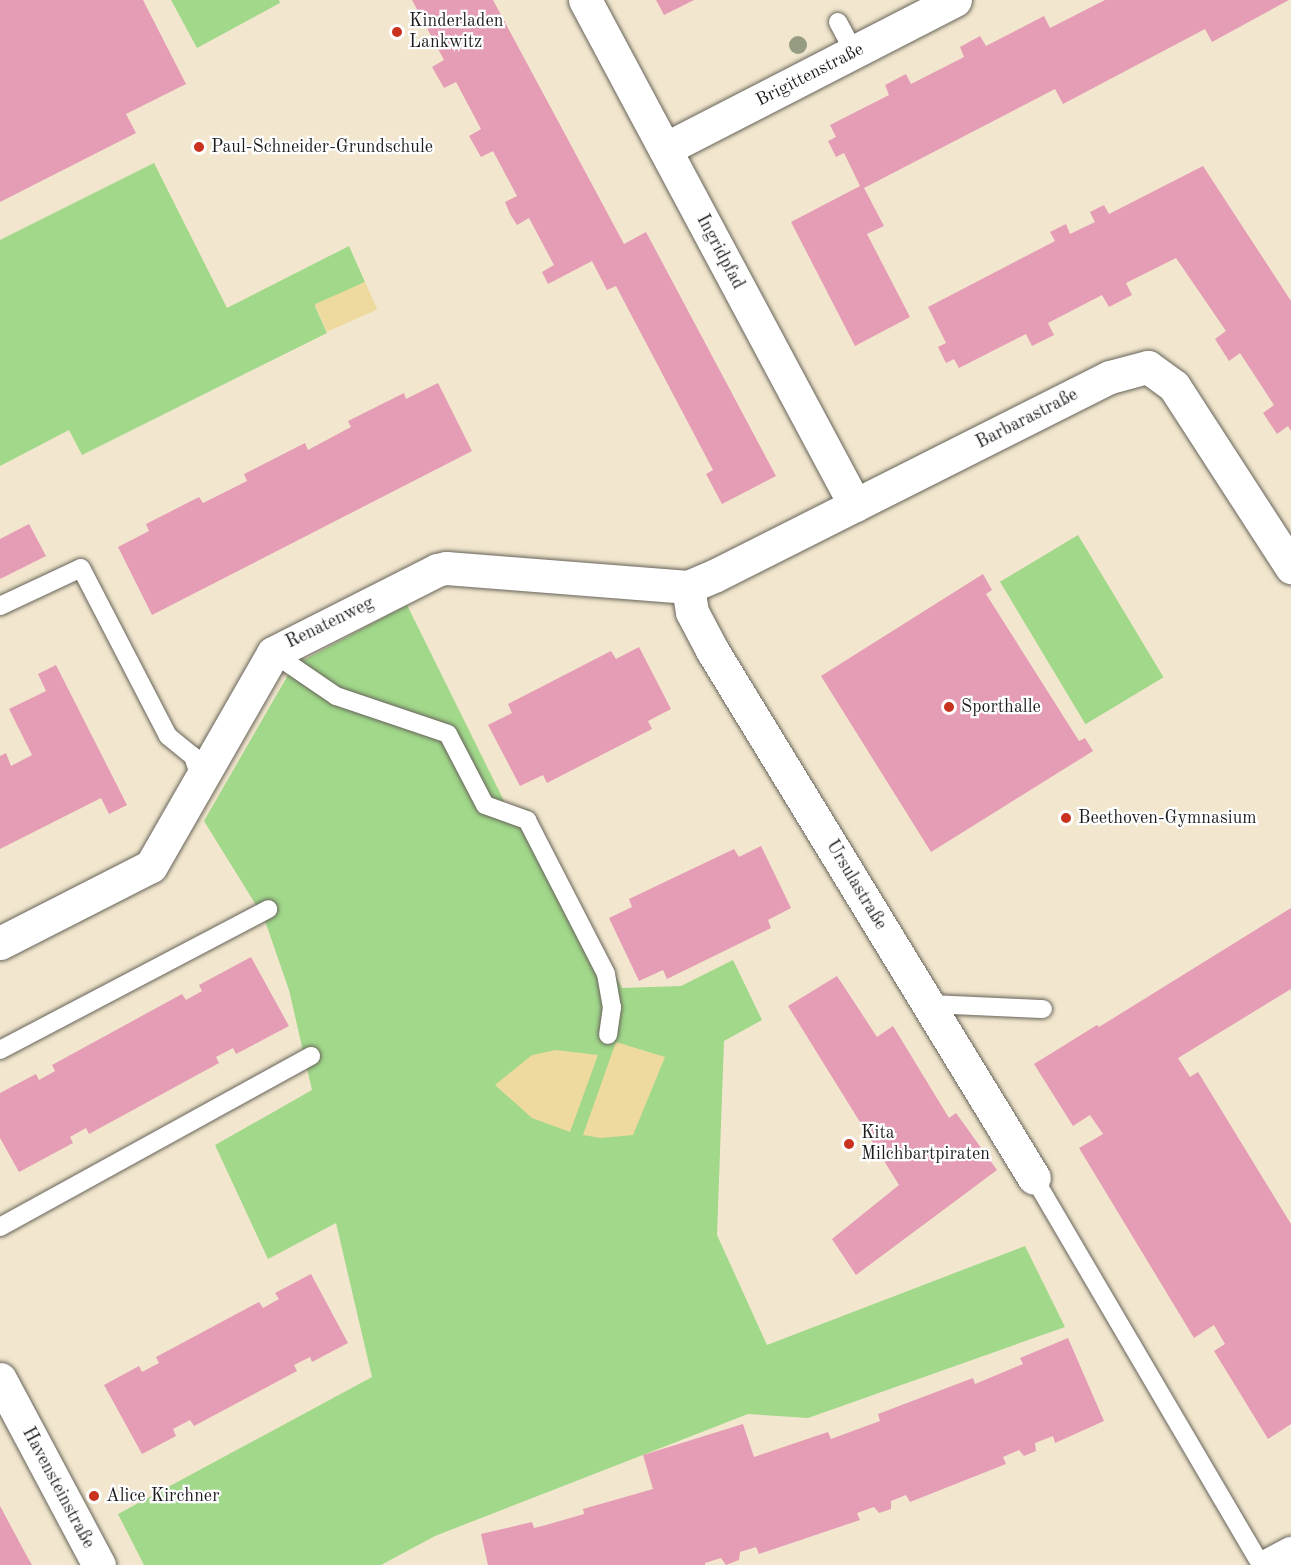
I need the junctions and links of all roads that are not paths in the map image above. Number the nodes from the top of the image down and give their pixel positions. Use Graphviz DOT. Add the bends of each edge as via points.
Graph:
graph roads {
  1 [pos="585,0"];
  2 [pos="938,4"];
  3 [pos="838,22"];
  4 [pos="854,52"];
  5 [pos="664,149"];
  6 [pos="855,505"];
  7 [pos="1291,567"];
  8 [pos="688,587"];
  9 [pos="0,606"];
  10 [pos="273,653"];
  11 [pos="201,780"];
  12 [pos="267,909"];
  13 [pos="0,943"];
  14 [pos="928,1004"];
  15 [pos="1043,1009"];
  16 [pos="608,1035"];
  17 [pos="0,1050"];
  18 [pos="311,1056"];
  19 [pos="1034,1178"];
  20 [pos="0,1227"];
  21 [pos="0,1379"];
  22 [pos="1291,1553"];
  23 [pos="99,1565"];
  24 [pos="1261,1565"];
  25 [pos="1268,1565"];
  1 -- 5 [label="street, Ingridpfad"];
  2 -- 4 [label="street, Brigittenstraße"];
  3 -- 4 [label="lane"];
  4 -- 5 [label="street, Brigittenstraße"];
  5 -- 6 [label="street, Ingridpfad"];
  6 -- 7 [label="street, Barbarastraße" via="1110,377 1148,367 1173,386"];
  6 -- 8 [label="street, Barbarastraße"];
  8 -- 10 [label="street, Renatenweg" via="446,568"];
  8 -- 14 [label="street, Ursulastraße" via="692,612 712,650"];
  9 -- 11 [label="lane" via="81,568 168,736 193,756"];
  10 -- 11 [label="street, Renatenweg"];
  10 -- 16 [label="lane" via="336,696 448,734 485,805 527,820 606,974 612,1006"];
  11 -- 13 [label="street, Renatenweg" via="151,866"];
  12 -- 17 [label="lane"];
  14 -- 15 [label="lane"];
  14 -- 19 [label="street, Ursulastraße"];
  18 -- 20 [label="lane"];
  19 -- 24 [label="lane"];
  21 -- 23 [label="street, Havensteinstraße"];
  22 -- 25 [label="street"];
}
